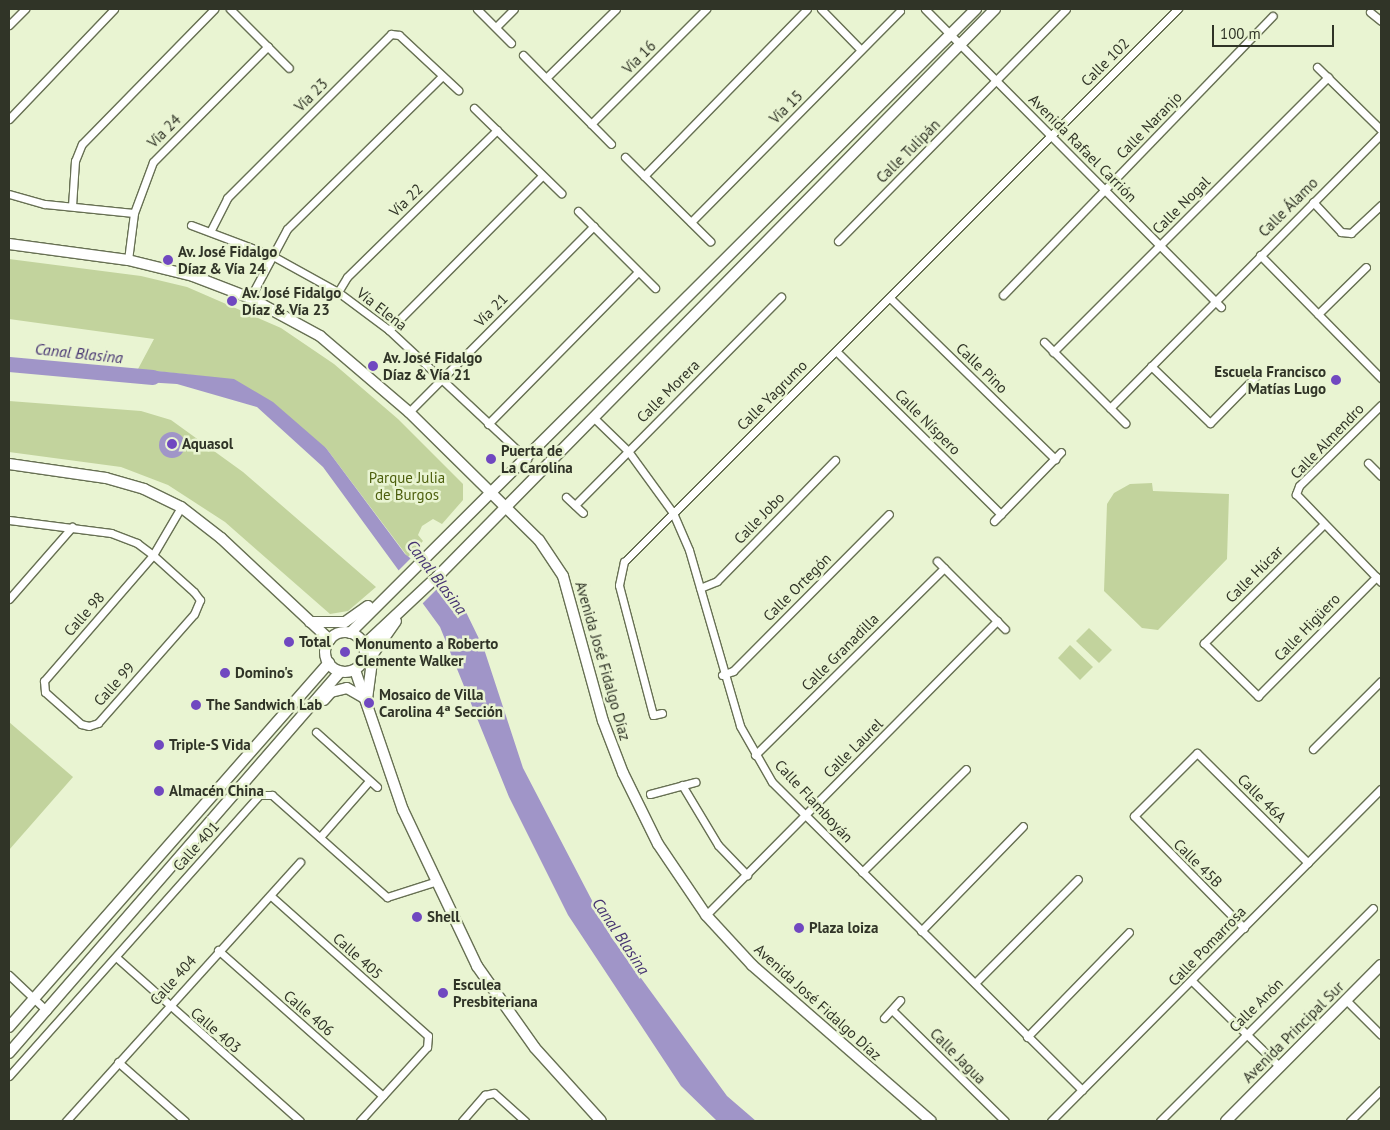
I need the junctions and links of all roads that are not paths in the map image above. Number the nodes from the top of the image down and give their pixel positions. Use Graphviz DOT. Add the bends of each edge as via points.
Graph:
graph roads {
  1 [pos="25,9"];
  2 [pos="114,9"];
  3 [pos="214,9"];
  4 [pos="230,9"];
  5 [pos="476,9"];
  6 [pos="514,9"];
  7 [pos="616,9"];
  8 [pos="706,9"];
  9 [pos="808,9"];
  10 [pos="821,9"];
  11 [pos="925,9"];
  12 [pos="976,9"];
  13 [pos="996,9"];
  14 [pos="1066,9"];
  15 [pos="1178,9"];
  16 [pos="900,10"];
  17 [pos="1370,12"];
  18 [pos="1272,16"];
  19 [pos="1381,21"];
  20 [pos="9,25"];
  21 [pos="496,27"];
  22 [pos="950,35"];
  23 [pos="511,43"];
  24 [pos="960,45"];
  25 [pos="268,46"];
  26 [pos="861,50"];
  27 [pos="523,56"];
  28 [pos="1317,67"];
  29 [pos="289,68"];
  30 [pos="442,76"];
  31 [pos="1328,77"];
  32 [pos="546,78"];
  33 [pos="997,82"];
  34 [pos="458,90"];
  35 [pos="474,108"];
  36 [pos="9,119"];
  37 [pos="591,124"];
  38 [pos="496,130"];
  39 [pos="1381,132"];
  40 [pos="1052,135"];
  41 [pos="611,144"];
  42 [pos="625,158"];
  43 [pos="542,176"];
  44 [pos="644,176"];
  45 [pos="1106,190"];
  46 [pos="561,193"];
  47 [pos="9,194"];
  48 [pos="1313,202"];
  49 [pos="1381,205"];
  50 [pos="72,206"];
  51 [pos="578,211"];
  52 [pos="134,213"];
  53 [pos="691,222"];
  54 [pos="190,225"];
  55 [pos="594,226"];
  56 [pos="212,230"];
  57 [pos="710,240"];
  58 [pos="838,241"];
  59 [pos="9,244"];
  60 [pos="1160,244"];
  61 [pos="270,255"];
  62 [pos="1260,255"];
  63 [pos="128,260"];
  64 [pos="1366,267"];
  65 [pos="638,272"];
  66 [pos="655,288"];
  67 [pos="338,292"];
  68 [pos="1003,295"];
  69 [pos="781,297"];
  70 [pos="250,298"];
  71 [pos="890,298"];
  72 [pos="1215,301"];
  73 [pos="1221,307"];
  74 [pos="1318,314"];
  75 [pos="389,330"];
  76 [pos="1044,342"];
  77 [pos="836,351"];
  78 [pos="1053,352"];
  79 [pos="1151,366"];
  80 [pos="1258,374"];
  81 [pos="1381,378"];
  82 [pos="442,379"];
  83 [pos="1381,405"];
  84 [pos="1110,408"];
  85 [pos="409,412"];
  86 [pos="594,418"];
  87 [pos="1126,423"];
  88 [pos="488,424"];
  89 [pos="628,451"];
  90 [pos="1061,452"];
  91 [pos="527,459"];
  92 [pos="1054,459"];
  93 [pos="835,460"];
  94 [pos="1368,463"];
  95 [pos="9,464"];
  96 [pos="1381,476"];
  97 [pos="492,492"];
  98 [pos="566,497"];
  99 [pos="575,505"];
  100 [pos="506,506"];
  101 [pos="181,507"];
  102 [pos="583,513"];
  103 [pos="673,513"];
  104 [pos="889,514"];
  105 [pos="1001,514"];
  106 [pos="9,520"];
  107 [pos="994,521"];
  108 [pos="1322,525"];
  109 [pos="72,527"];
  110 [pos="153,555"];
  111 [pos="937,561"];
  112 [pos="944,568"];
  113 [pos="1378,580"];
  114 [pos="700,588"];
  115 [pos="390,591"];
  116 [pos="9,599"];
  117 [pos="402,610"];
  118 [pos="997,621"];
  119 [pos="310,622"];
  120 [pos="1005,629"];
  121 [pos="350,633"];
  122 [pos="330,640"];
  123 [pos="364,645"];
  124 [pos="329,663"];
  125 [pos="355,670"];
  126 [pos="340,672"];
  127 [pos="722,675"];
  128 [pos="1381,681"];
  129 [pos="45,692"];
  130 [pos="1258,696"];
  131 [pos="367,700"];
  132 [pos="662,713"];
  133 [pos="301,719"];
  134 [pos="316,732"];
  135 [pos="1313,749"];
  136 [pos="1197,753"];
  137 [pos="755,755"];
  138 [pos="966,769"];
  139 [pos="369,781"];
  140 [pos="695,782"];
  141 [pos="682,785"];
  142 [pos="377,787"];
  143 [pos="1381,789"];
  144 [pos="650,794"];
  145 [pos="805,815"];
  146 [pos="1023,826"];
  147 [pos="320,837"];
  148 [pos="300,862"];
  149 [pos="1308,863"];
  150 [pos="862,872"];
  151 [pos="747,874"];
  152 [pos="1078,879"];
  153 [pos="434,882"];
  154 [pos="270,896"];
  155 [pos="1372,908"];
  156 [pos="706,915"];
  157 [pos="1244,928"];
  158 [pos="921,930"];
  159 [pos="1129,932"];
  160 [pos="218,950"];
  161 [pos="116,957"];
  162 [pos="1381,965"];
  163 [pos="9,975"];
  164 [pos="1192,981"];
  165 [pos="974,983"];
  166 [pos="34,998"];
  167 [pos="900,1000"];
  168 [pos="1346,1000"];
  169 [pos="168,1006"];
  170 [pos="892,1010"];
  171 [pos="47,1011"];
  172 [pos="884,1018"];
  173 [pos="9,1027"];
  174 [pos="1246,1034"];
  175 [pos="1381,1035"];
  176 [pos="1027,1037"];
  177 [pos="9,1053"];
  178 [pos="118,1062"];
  179 [pos="1280,1067"];
  180 [pos="9,1076"];
  181 [pos="1082,1090"];
  182 [pos="1381,1090"];
  183 [pos="383,1096"];
  184 [pos="69,1120"];
  185 [pos="185,1121"];
  186 [pos="300,1121"];
  187 [pos="360,1121"];
  188 [pos="462,1121"];
  189 [pos="525,1121"];
  190 [pos="602,1121"];
  191 [pos="931,1121"];
  192 [pos="1005,1121"];
  193 [pos="1051,1121"];
  194 [pos="1160,1121"];
  195 [pos="1226,1121"];
  196 [pos="1350,1121"];
  1 -- 20 [label="street"];
  2 -- 36 [label="street"];
  3 -- 50 [label="street" via="82,144 75,161"];
  4 -- 25 [label="street"];
  5 -- 21 [label="street"];
  6 -- 21 [label="street"];
  7 -- 32 [label="street"];
  8 -- 37 [label="street, Vía 16"];
  9 -- 44 [label="street"];
  10 -- 26 [label="street"];
  11 -- 22 [label="street, Avenida Rafael Carrión"];
  12 -- 22 [label="main road"];
  13 -- 24 [label="main road"];
  14 -- 33 [label="street, Calle Tulipán"];
  15 -- 40 [label="street, Calle 102"];
  16 -- 26 [label="street, Vía 15"];
  17 -- 19 [label="street"];
  18 -- 45 [label="street, Calle Naranjo"];
  21 -- 23 [label="street"];
  22 -- 24 [label="street, Avenida Rafael Carrión"];
  22 -- 91 [label="main road"];
  24 -- 33 [label="street, Avenida Rafael Carrión"];
  24 -- 86 [label="main road"];
  25 -- 29 [label="street"];
  25 -- 52 [label="street, Vía 24" via="153,162"];
  26 -- 53 [label="street, Vía 15"];
  27 -- 32 [label="street"];
  28 -- 31 [label="street"];
  30 -- 34 [label="street, Vía 23"];
  30 -- 56 [label="street, Vía 23" via="399,35 391,34 227,198"];
  30 -- 61 [label="street" via="287,229"];
  31 -- 39 [label="street"];
  31 -- 60 [label="street, Calle Nogal"];
  32 -- 37 [label="street"];
  33 -- 40 [label="street, Avenida Rafael Carrión"];
  33 -- 58 [label="street, Calle Tulipán"];
  35 -- 38 [label="street"];
  37 -- 41 [label="street"];
  38 -- 43 [label="street"];
  38 -- 67 [label="street, Vía 22" via="347,277"];
  39 -- 48 [label="street, Calle Álamo"];
  40 -- 45 [label="street, Avenida Rafael Carrión"];
  40 -- 71 [label="street, Calle Yagrumo"];
  42 -- 44 [label="street"];
  43 -- 46 [label="street"];
  43 -- 75 [label="street"];
  44 -- 53 [label="street"];
  45 -- 60 [label="street, Avenida Rafael Carrión"];
  45 -- 68 [label="street, Calle Naranjo"];
  47 -- 50 [label="street"];
  48 -- 49 [label="street" via="1340,232 1347,233"];
  48 -- 62 [label="street, Calle Álamo"];
  50 -- 52 [label="street"];
  51 -- 55 [label="street"];
  52 -- 63 [label="street, Vía 24"];
  53 -- 57 [label="street"];
  54 -- 56 [label="street, Vía Elena"];
  55 -- 65 [label="street"];
  55 -- 82 [label="street, Vía 21"];
  56 -- 61 [label="street, Vía Elena"];
  59 -- 63 [label="main road, Avenida José Fidalgo Díaz"];
  60 -- 72 [label="street, Avenida Rafael Carrión"];
  60 -- 78 [label="street, Calle Nogal"];
  61 -- 67 [label="street, Vía Elena"];
  61 -- 70 [label="street"];
  62 -- 72 [label="street, Calle Álamo"];
  62 -- 74 [label="street"];
  63 -- 70 [label="main road, Avenida José Fidalgo Díaz" via="193,276"];
  64 -- 74 [label="street"];
  65 -- 66 [label="street"];
  65 -- 88 [label="street"];
  67 -- 75 [label="street, Vía Elena"];
  69 -- 89 [label="street, Calle Morera"];
  70 -- 85 [label="main road, Avenida José Fidalgo Díaz" via="320,336"];
  71 -- 77 [label="street, Calle Yagrumo"];
  71 -- 92 [label="street, Calle Pino"];
  72 -- 73 [label="street, Avenida Rafael Carrión"];
  72 -- 79 [label="street, Calle Álamo"];
  74 -- 81 [label="street"];
  75 -- 82 [label="street, Vía Elena"];
  76 -- 78 [label="street"];
  77 -- 103 [label="street, Calle Yagrumo"];
  77 -- 105 [label="street, Calle Níspero"];
  78 -- 84 [label="street"];
  79 -- 80 [label="street" via="1210,423"];
  79 -- 84 [label="street, Calle Álamo"];
  82 -- 85 [label="street, Vía 21"];
  82 -- 88 [label="street, Vía Elena"];
  83 -- 108 [label="street, Calle Almendro" via="1299,486 1298,500"];
  84 -- 87 [label="street"];
  85 -- 97 [label="main road, Avenida José Fidalgo Díaz"];
  86 -- 89 [label="street, Calle Flamboyán"];
  86 -- 100 [label="main road"];
  88 -- 91 [label="street, Vía Elena"];
  89 -- 99 [label="street, Calle Morera"];
  89 -- 103 [label="street, Calle Flamboyán"];
  90 -- 92 [label="street"];
  91 -- 97 [label="main road"];
  92 -- 105 [label="street"];
  93 -- 114 [label="street, Calle Jobo" via="717,581"];
  94 -- 96 [label="street"];
  95 -- 101 [label="main road" via="106,478 144,489"];
  97 -- 100 [label="main road, Avenida José Fidalgo Díaz"];
  97 -- 115 [label="main road" via="426,560"];
  98 -- 99 [label="street"];
  99 -- 102 [label="street"];
  100 -- 117 [label="main road"];
  100 -- 156 [label="main road, Avenida José Fidalgo Díaz" via="539,540 563,576 603,721 623,773 658,844"];
  101 -- 110 [label="street, Calle 98"];
  101 -- 119 [label="main road"];
  103 -- 114 [label="street, Calle Flamboyán"];
  103 -- 132 [label="street, Calle Yagrumo" via="624,562 619,573 653,715"];
  104 -- 127 [label="street, Calle Ortegón" via="733,671"];
  105 -- 107 [label="street"];
  106 -- 109 [label="street"];
  108 -- 113 [label="street, Calle Almendro"];
  108 -- 130 [label="street, Calle Húcar" via="1204,643"];
  109 -- 110 [label="street" via="111,533"];
  109 -- 116 [label="street"];
  110 -- 129 [label="street, Calle 98" via="44,681"];
  110 -- 129 [label="street, Calle 99" via="200,600 194,614 98,722 81,724"];
  111 -- 112 [label="street"];
  112 -- 118 [label="street"];
  112 -- 137 [label="street, Calle Granadilla"];
  113 -- 130 [label="street, Calle Higüero"];
  114 -- 127 [label="street, Calle Flamboyán"];
  115 -- 119 [label="main road" via="350,620"];
  115 -- 121 [label="main road"];
  117 -- 123 [label="main road"];
  117 -- 131 [label="main road" via="373,654"];
  118 -- 120 [label="street"];
  118 -- 145 [label="street, Calle Laurel"];
  119 -- 122 [label="main road"];
  121 -- 122 [label="main road"];
  121 -- 123 [label="main road"];
  122 -- 124 [label="main road" via="326,653"];
  123 -- 125 [label="main road" via="364,659"];
  124 -- 126 [label="main road"];
  124 -- 166 [label="main road"];
  125 -- 126 [label="main road"];
  125 -- 131 [label="main road"];
  126 -- 133 [label="main road"];
  127 -- 137 [label="street, Calle Flamboyán"];
  128 -- 135 [label="street"];
  131 -- 133 [label="main road" via="350,688 337,689 311,716"];
  131 -- 153 [label="main road" via="403,810"];
  133 -- 171 [label="main road"];
  134 -- 139 [label="street"];
  136 -- 149 [label="street, Calle 46A"];
  136 -- 157 [label="street, Calle 45B" via="1134,816"];
  137 -- 145 [label="street, Calle Flamboyán" via="772,782"];
  138 -- 150 [label="street"];
  139 -- 142 [label="street"];
  139 -- 147 [label="street"];
  140 -- 141 [label="street"];
  141 -- 144 [label="street"];
  141 -- 151 [label="street" via="718,845"];
  143 -- 149 [label="street, Calle Pomarrosa"];
  145 -- 150 [label="street, Calle Flamboyán"];
  145 -- 151 [label="street, Calle Laurel"];
  146 -- 158 [label="street"];
  147 -- 153 [label="street, Calle 401" via="387,897"];
  147 -- 161 [label="street, Calle 401" via="272,795 259,795"];
  148 -- 154 [label="street, Calle 404"];
  149 -- 157 [label="street, Calle Pomarrosa"];
  150 -- 158 [label="street, Calle Flamboyán"];
  151 -- 156 [label="street, Calle Laurel"];
  152 -- 165 [label="street"];
  153 -- 190 [label="main road" via="478,966 535,1048"];
  154 -- 160 [label="street, Calle 404"];
  154 -- 183 [label="street, Calle 405" via="428,1036 427,1047"];
  155 -- 174 [label="street, Calle Anón"];
  156 -- 191 [label="main road, Avenida José Fidalgo Díaz" via="752,965"];
  157 -- 164 [label="street, Calle Pomarrosa"];
  158 -- 165 [label="street, Calle Flamboyán"];
  159 -- 176 [label="street"];
  160 -- 169 [label="street, Calle 404"];
  160 -- 183 [label="street, Calle 406"];
  161 -- 169 [label="street, Calle 403"];
  161 -- 180 [label="street, Calle 401"];
  162 -- 168 [label="main road, Avenida Principal Sur"];
  163 -- 166 [label="street"];
  164 -- 174 [label="street"];
  164 -- 181 [label="street, Calle Pomarrosa"];
  165 -- 176 [label="street, Calle Flamboyán"];
  166 -- 171 [label="street"];
  166 -- 173 [label="main road"];
  167 -- 170 [label="street"];
  168 -- 175 [label="street"];
  168 -- 179 [label="main road, Avenida Principal Sur"];
  169 -- 178 [label="street, Calle 404"];
  169 -- 186 [label="street, Calle 403"];
  170 -- 172 [label="street"];
  170 -- 192 [label="street, Calle Jagua"];
  171 -- 177 [label="main road"];
  174 -- 179 [label="street"];
  174 -- 194 [label="street, Calle Anón"];
  176 -- 181 [label="street, Calle Flamboyán"];
  178 -- 184 [label="street, Calle 404"];
  178 -- 185 [label="street"];
  179 -- 195 [label="main road, Avenida Principal Sur"];
  181 -- 193 [label="street, Calle Pomarrosa"];
  182 -- 196 [label="street"];
  183 -- 187 [label="street"];
  188 -- 189 [label="street" via="485,1095 494,1093"];
}
